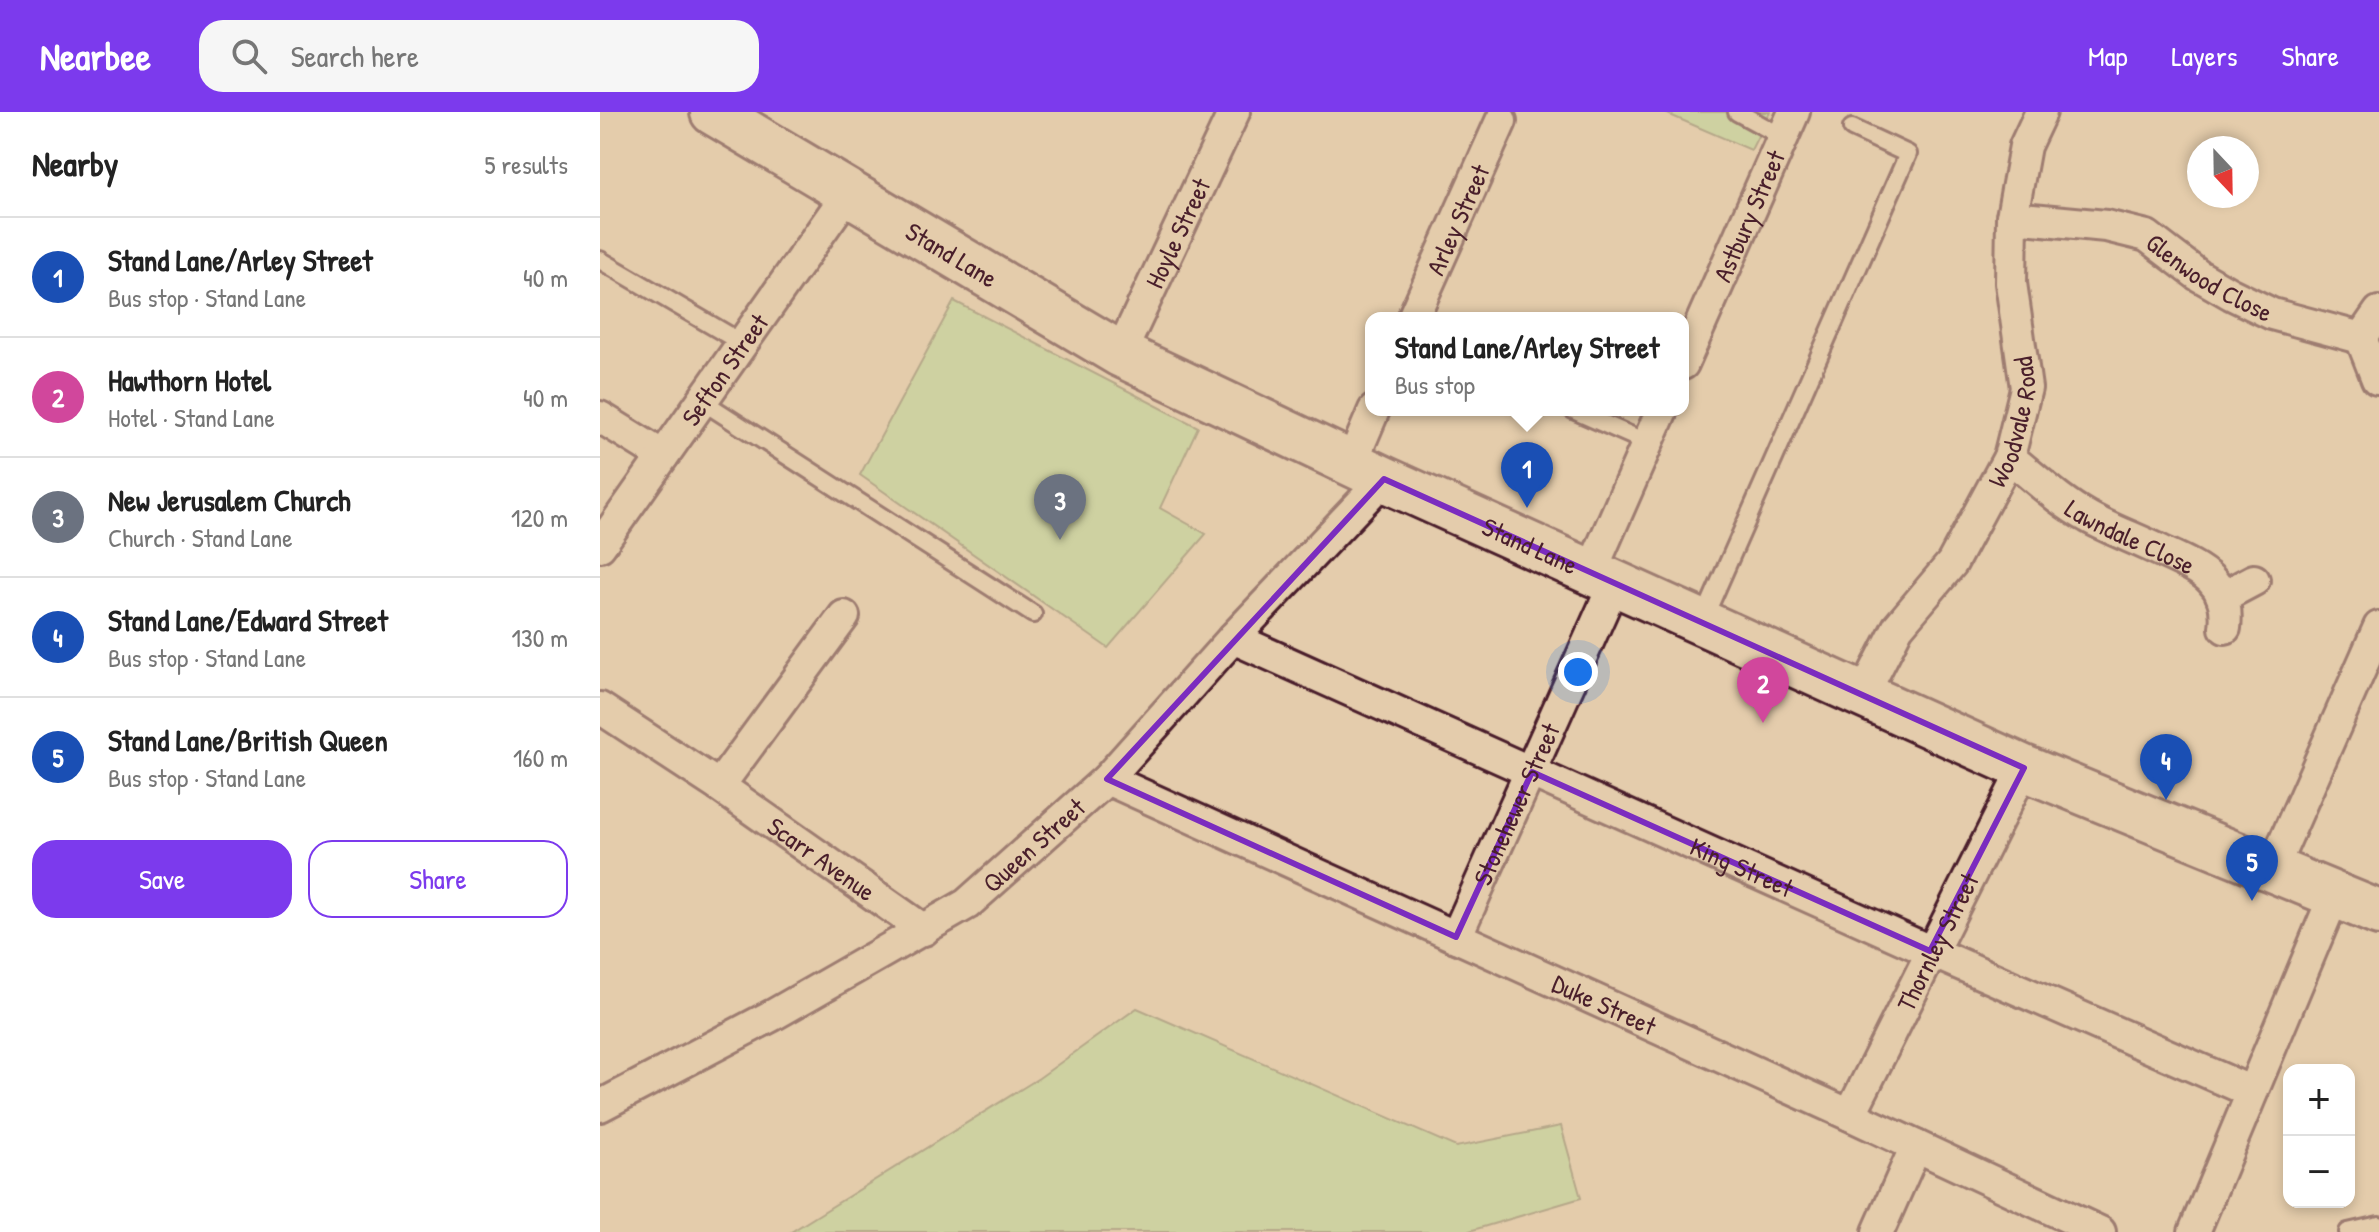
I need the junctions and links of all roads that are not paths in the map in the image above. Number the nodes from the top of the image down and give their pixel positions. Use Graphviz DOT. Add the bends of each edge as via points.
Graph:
graph roads {
  1 [pos="713,112"];
  2 [pos="1234,112"];
  3 [pos="1737,112"];
  4 [pos="2041,112"];
  5 [pos="1501,121"];
  6 [pos="1789,124"];
  7 [pos="1852,128"];
  8 [pos="848,193"];
  9 [pos="2012,217"];
  10 [pos="600,260"];
  11 [pos="1416,312"];
  12 [pos="2379,312"];
  13 [pos="2361,338"];
  14 [pos="742,343"];
  15 [pos="1689,350"];
  16 [pos="1120,354"];
  17 [pos="2377,379"];
  18 [pos="702,401"];
  19 [pos="1373,416"];
  20 [pos="1587,416"];
  21 [pos="1659,416"];
  22 [pos="600,417"];
  23 [pos="1648,443"];
  24 [pos="663,456"];
  25 [pos="2009,457"];
  26 [pos="1368,472"];
  27 [pos="600,546"];
  28 [pos="1603,577"];
  29 [pos="2254,580"];
  30 [pos="2222,597"];
  31 [pos="1033,614"];
  32 [pos="844,616"];
  33 [pos="1702,622"];
  34 [pos="2379,627"];
  35 [pos="2225,628"];
  36 [pos="1233,638"];
  37 [pos="1863,695"];
  38 [pos="600,708"];
  39 [pos="2024,768"];
  40 [pos="1532,772"];
  41 [pos="1107,779"];
  42 [pos="719,786"];
  43 [pos="2272,870"];
  44 [pos="2334,896"];
  45 [pos="2379,913"];
  46 [pos="924,930"];
  47 [pos="1456,937"];
  48 [pos="1930,951"];
  49 [pos="2252,1092"];
  50 [pos="600,1106"];
  51 [pos="1850,1115"];
  52 [pos="1916,1146"];
  53 [pos="2379,1225"];
  54 [pos="1878,1232"];
  55 [pos="2100,1232"];
  56 [pos="2194,1232"];
  57 [pos="2348,1232"];
  1 -- 8 [label="street, Stand Lane"];
  2 -- 16 [label="street, Hoyle Street"];
  3 -- 6 [label="lane"];
  4 -- 9 [label="street, Woodvale Road" via="2025,146"];
  5 -- 11 [label="street, Arley Street"];
  6 -- 15 [label="street, Astbury Street"];
  7 -- 33 [label="lane" via="1908,154"];
  8 -- 14 [label="street, Sefton Street"];
  8 -- 16 [label="street, Stand Lane"];
  9 -- 13 [label="street, Glenwood Close" via="2106,226 2147,236 2198,275 2272,314"];
  9 -- 25 [label="street, Woodvale Road" via="2011,283 2026,388"];
  10 -- 14 [label="lane"];
  12 -- 13 [label="street"];
  13 -- 17 [label="street"];
  14 -- 18 [label="street, Sefton Street"];
  16 -- 26 [label="street, Stand Lane"];
  18 -- 24 [label="street, Sefton Street"];
  18 -- 31 [label="lane"];
  19 -- 26 [label="street"];
  20 -- 23 [label="lane"];
  21 -- 23 [label="street"];
  22 -- 24 [label="street"];
  23 -- 28 [label="street"];
  24 -- 27 [label="street, Sefton Street"];
  25 -- 30 [label="street, Lawndale Close" via="2086,516 2200,568"];
  25 -- 37 [label="street, Woodvale Road" via="1952,563 1898,627"];
  26 -- 28 [label="street, Stand Lane"];
  26 -- 36 [label="street, Queen Street"];
  28 -- 33 [label="street, Stand Lane"];
  28 -- 40 [label="street, Stonehewer Street"];
  29 -- 30 [label="street"];
  30 -- 35 [label="street"];
  32 -- 42 [label="street"];
  33 -- 37 [label="street, Stand Lane"];
  34 -- 43 [label="street"];
  36 -- 40 [label="street, King Street"];
  36 -- 41 [label="street, Queen Street"];
  37 -- 39 [label="street, Stand Lane"];
  38 -- 42 [label="street, Scarr Avenue"];
  39 -- 43 [label="street, Stand Lane"];
  39 -- 48 [label="street, Thornley Street"];
  40 -- 47 [label="street, Stonehewer Street"];
  40 -- 48 [label="street, King Street"];
  41 -- 46 [label="street, Queen Street" via="967,904"];
  41 -- 47 [label="street, Duke Street"];
  42 -- 46 [label="street, Scarr Avenue"];
  43 -- 44 [label="street, Stand Lane"];
  44 -- 45 [label="street, Stand Lane"];
  44 -- 49 [label="street"];
  46 -- 50 [label="street, Queen Street"];
  47 -- 51 [label="street, Duke Street"];
  48 -- 49 [label="street, King Street"];
  48 -- 51 [label="street, Thornley Street"];
  49 -- 56 [label="street"];
  51 -- 52 [label="street, Duke Street"];
  52 -- 54 [label="street"];
  52 -- 55 [label="street, Duke Street"];
  53 -- 57 [label="lane"];
}
